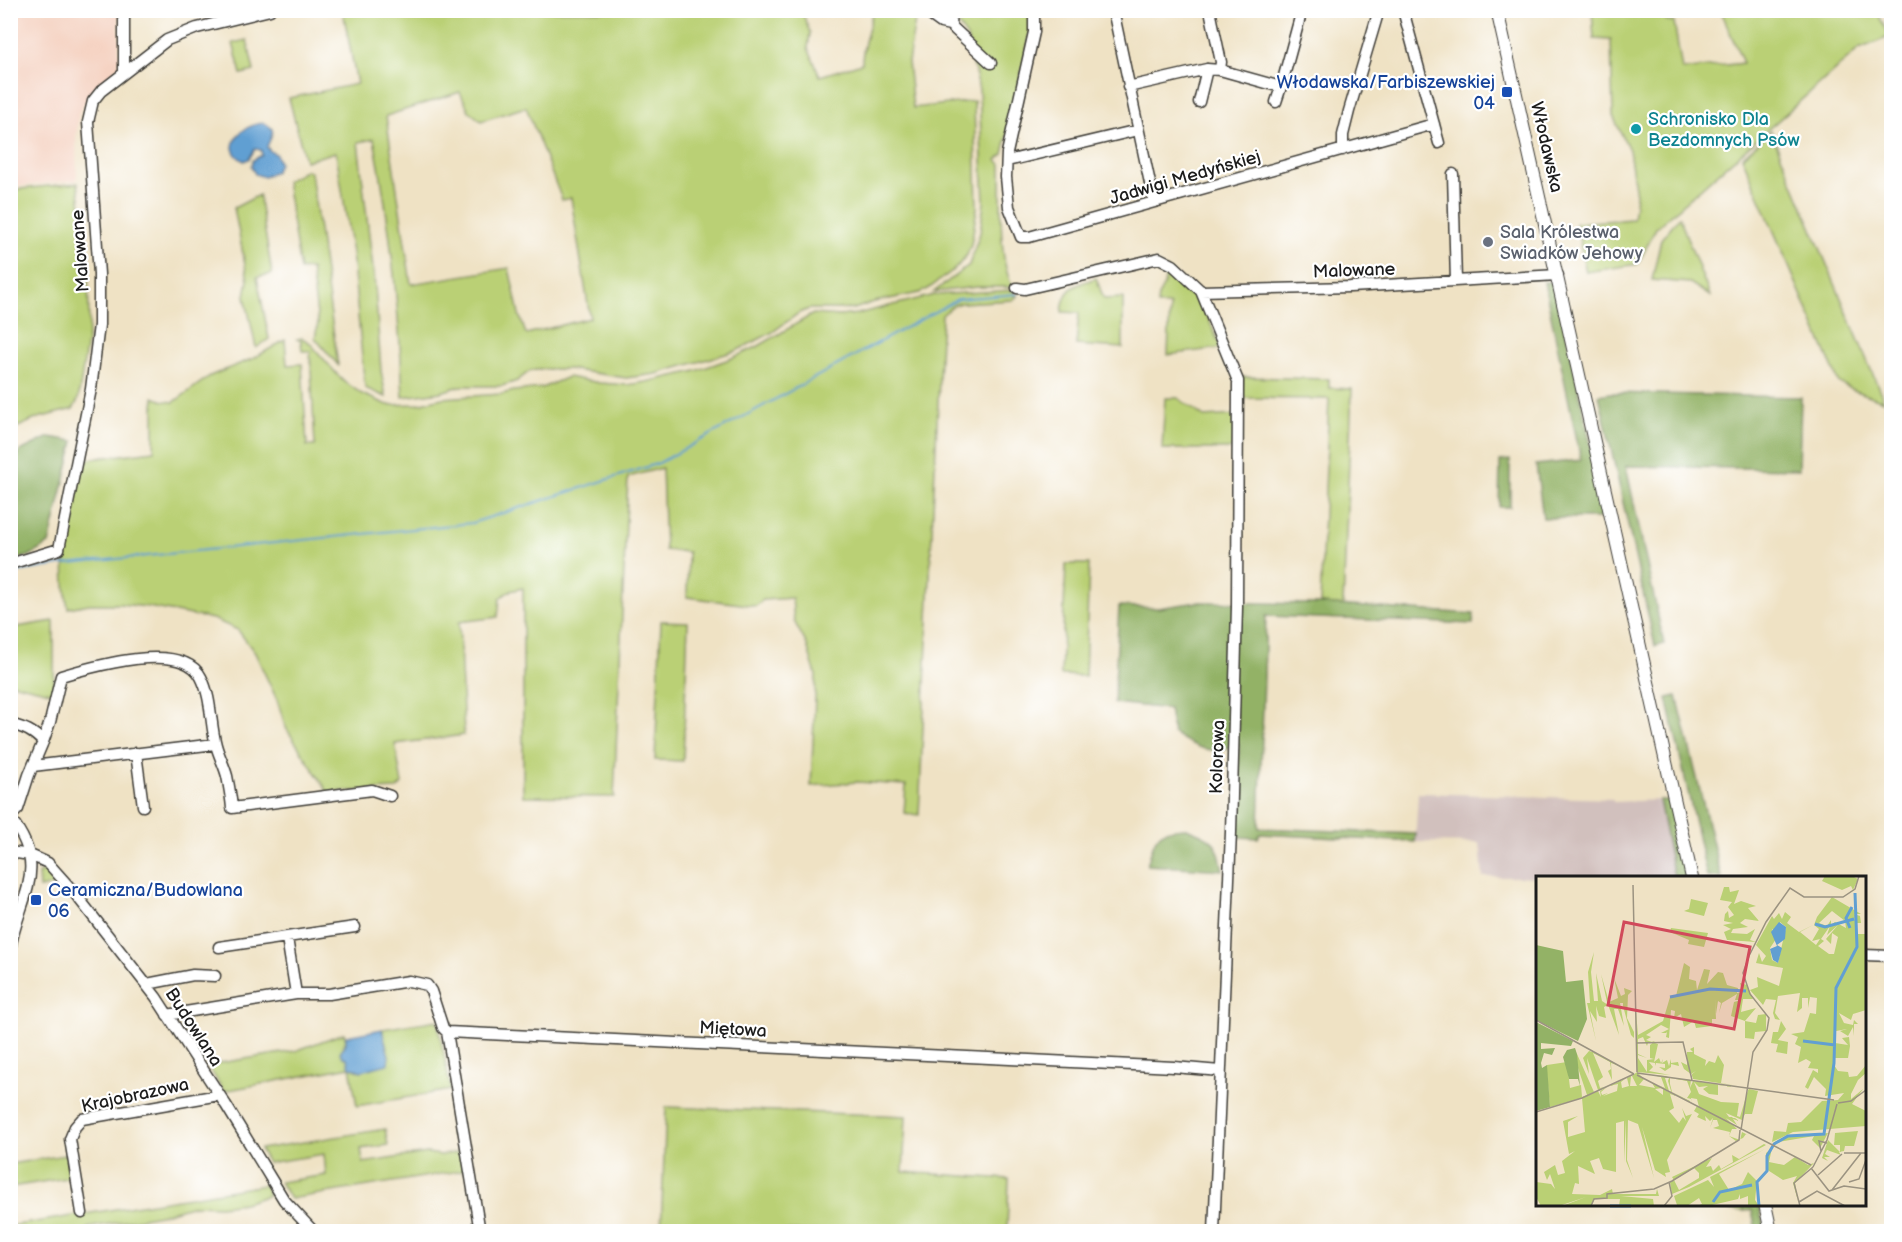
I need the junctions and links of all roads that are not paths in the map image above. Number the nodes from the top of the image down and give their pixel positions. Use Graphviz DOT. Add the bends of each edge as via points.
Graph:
graph roads {
  1 [pos="124,10"];
  2 [pos="270,10"];
  3 [pos="923,10"];
  4 [pos="951,10"];
  5 [pos="1034,10"];
  6 [pos="1113,10"];
  7 [pos="1210,10"];
  8 [pos="1302,10"];
  9 [pos="1379,10"];
  10 [pos="1403,10"];
  11 [pos="1497,10"];
  12 [pos="950,25"];
  13 [pos="991,63"];
  14 [pos="1207,69"];
  15 [pos="1220,70"];
  16 [pos="124,73"];
  17 [pos="1128,87"];
  18 [pos="1281,87"];
  19 [pos="1199,102"];
  20 [pos="1276,102"];
  21 [pos="1434,124"];
  22 [pos="1138,130"];
  23 [pos="1439,143"];
  24 [pos="1343,150"];
  25 [pos="1006,161"];
  26 [pos="1453,174"];
  27 [pos="1154,202"];
  28 [pos="1558,275"];
  29 [pos="1456,281"];
  30 [pos="1017,288"];
  31 [pos="1201,291"];
  32 [pos="10,564"];
  33 [pos="10,724"];
  34 [pos="43,742"];
  35 [pos="215,744"];
  36 [pos="136,753"];
  37 [pos="33,766"];
  38 [pos="390,796"];
  39 [pos="143,806"];
  40 [pos="10,817"];
  41 [pos="10,852"];
  42 [pos="30,855"];
  43 [pos="1692,876"];
  44 [pos="355,927"];
  45 [pos="287,938"];
  46 [pos="219,947"];
  47 [pos="10,949"];
  48 [pos="1866,955"];
  49 [pos="1892,956"];
  50 [pos="215,976"];
  51 [pos="147,984"];
  52 [pos="296,994"];
  53 [pos="167,1015"];
  54 [pos="447,1032"];
  55 [pos="1220,1071"];
  56 [pos="219,1095"];
  57 [pos="1765,1206"];
  58 [pos="82,1212"];
  59 [pos="314,1232"];
  60 [pos="480,1232"];
  61 [pos="1214,1232"];
  62 [pos="1771,1232"];
  1 -- 16 [label="street"];
  2 -- 16 [label="street, Malowane" via="183,32"];
  3 -- 12 [label="street"];
  4 -- 12 [label="street"];
  5 -- 25 [label="street" via="1034,32"];
  6 -- 17 [label="street"];
  7 -- 15 [label="street"];
  8 -- 18 [label="street"];
  9 -- 24 [label="street" via="1349,111"];
  10 -- 21 [label="street"];
  11 -- 28 [label="main road, Włodawska"];
  12 -- 13 [label="street"];
  14 -- 15 [label="street"];
  14 -- 17 [label="street"];
  14 -- 19 [label="street"];
  15 -- 18 [label="street"];
  16 -- 32 [label="street, Malowane" via="101,91 88,116 99,326 91,389 59,549"];
  17 -- 22 [label="street"];
  18 -- 20 [label="street"];
  21 -- 23 [label="street"];
  21 -- 24 [label="street, Jadwigi Medyńskiej"];
  22 -- 25 [label="street"];
  22 -- 27 [label="street"];
  24 -- 27 [label="street, Jadwigi Medyńskiej"];
  25 -- 27 [label="street, Jadwigi Medyńskiej" via="1009,207 1021,237"];
  26 -- 29 [label="street"];
  28 -- 29 [label="street, Malowane"];
  28 -- 43 [label="main road, Włodawska"];
  29 -- 31 [label="street, Malowane"];
  30 -- 31 [label="street" via="1150,258 1164,259"];
  31 -- 55 [label="street, Kolorowa" via="1238,381 1237,631"];
  33 -- 34 [label="street" via="27,728"];
  34 -- 35 [label="street" via="61,676 130,659 173,659 201,676"];
  34 -- 37 [label="street"];
  35 -- 36 [label="street"];
  35 -- 38 [label="street" via="227,775 232,808 372,790"];
  36 -- 37 [label="street"];
  36 -- 39 [label="street"];
  37 -- 40 [label="street" via="18,809"];
  40 -- 42 [label="street" via="24,837"];
  41 -- 42 [label="street"];
  42 -- 47 [label="street" via="31,878"];
  42 -- 51 [label="street, Budowlana" via="48,863"];
  44 -- 45 [label="street"];
  45 -- 46 [label="street"];
  45 -- 52 [label="street"];
  48 -- 49 [label="street"];
  50 -- 51 [label="street" via="193,975"];
  51 -- 53 [label="street, Budowlana"];
  52 -- 53 [label="street"];
  52 -- 54 [label="street" via="419,982 431,991"];
  53 -- 56 [label="street, Budowlana"];
  54 -- 55 [label="street, Miętowa"];
  54 -- 60 [label="street"];
  55 -- 61 [label="street, Kolorowa"];
  56 -- 58 [label="street, Krajobrazowa" via="82,1119 70,1139"];
  56 -- 59 [label="street, Budowlana" via="284,1200"];
  57 -- 62 [label="main road"];
}
